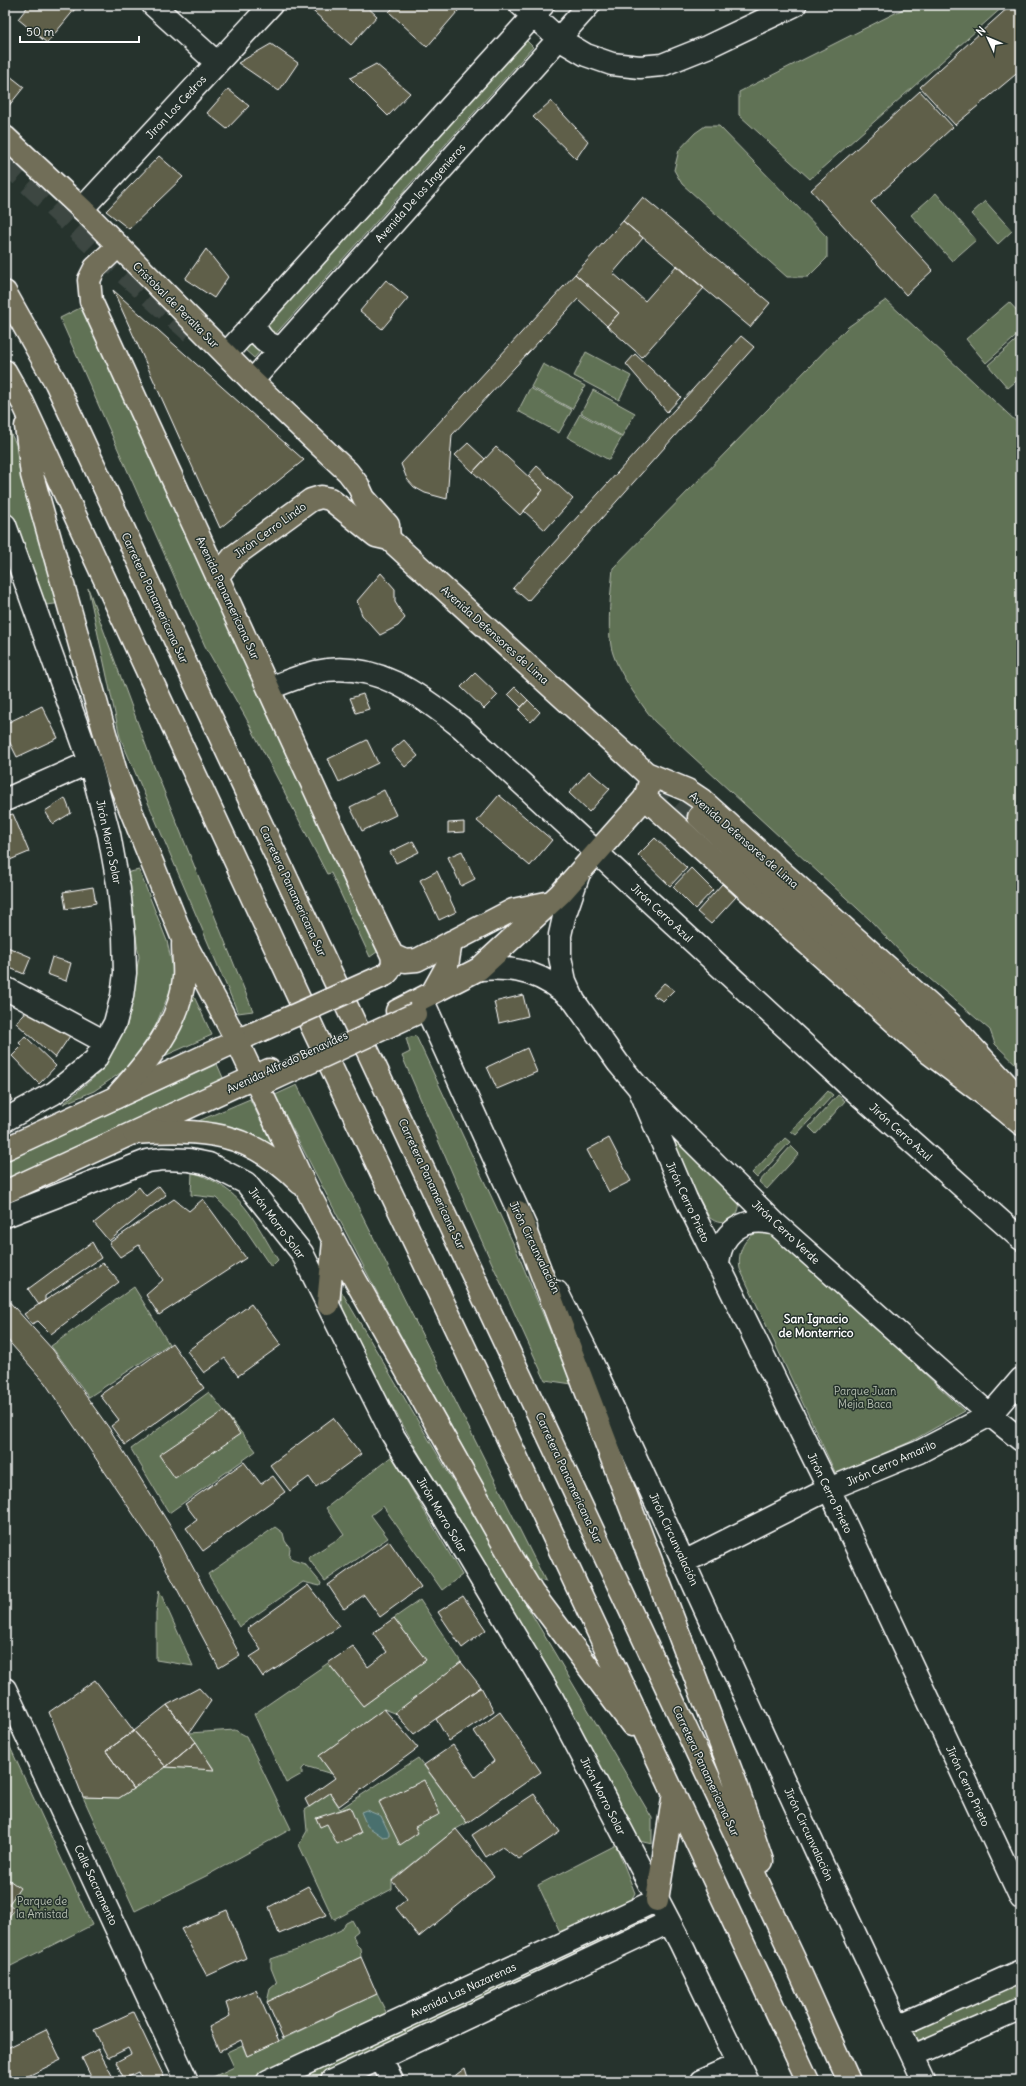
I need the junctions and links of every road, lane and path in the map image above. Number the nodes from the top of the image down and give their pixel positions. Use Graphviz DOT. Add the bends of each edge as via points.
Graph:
graph roads {
  1 [pos="153,5"];
  2 [pos="271,5"];
  3 [pos="589,5"];
  4 [pos="795,5"];
  5 [pos="533,9"];
  6 [pos="559,39"];
  7 [pos="217,63"];
  8 [pos="5,137"];
  9 [pos="82,209"];
  10 [pos="118,246"];
  11 [pos="5,292"];
  12 [pos="254,323"];
  13 [pos="281,348"];
  14 [pos="226,354"];
  15 [pos="5,371"];
  16 [pos="252,381"];
  17 [pos="23,403"];
  18 [pos="5,525"];
  19 [pos="389,539"];
  20 [pos="217,577"];
  21 [pos="270,688"];
  22 [pos="90,762"];
  23 [pos="646,773"];
  24 [pos="645,798"];
  25 [pos="5,800"];
  26 [pos="699,817"];
  27 [pos="597,853"];
  28 [pos="579,873"];
  29 [pos="551,902"];
  30 [pos="183,939"];
  31 [pos="452,942"];
  32 [pos="392,954"];
  33 [pos="479,969"];
  34 [pos="5,988"];
  35 [pos="574,1001"];
  36 [pos="418,1005"];
  37 [pos="246,1037"];
  38 [pos="105,1042"];
  39 [pos="262,1079"];
  40 [pos="639,1088"];
  41 [pos="116,1097"];
  42 [pos="1012,1104"];
  43 [pos="5,1120"];
  44 [pos="1021,1124"];
  45 [pos="134,1133"];
  46 [pos="5,1149"];
  47 [pos="307,1190"];
  48 [pos="5,1192"];
  49 [pos="518,1212"];
  50 [pos="5,1216"];
  51 [pos="776,1224"];
  52 [pos="1021,1239"];
  53 [pos="334,1241"];
  54 [pos="718,1265"];
  55 [pos="328,1304"];
  56 [pos="1021,1379"];
  57 [pos="990,1415"];
  58 [pos="1021,1440"];
  59 [pos="829,1489"];
  60 [pos="684,1562"];
  61 [pos="5,1688"];
  62 [pos="659,1761"];
  63 [pos="674,1793"];
  64 [pos="1021,1898"];
  65 [pos="657,1900"];
  66 [pos="669,1922"];
  67 [pos="795,1961"];
  68 [pos="1021,1971"];
  69 [pos="1021,2009"];
  70 [pos="898,2026"];
  71 [pos="913,2056"];
  72 [pos="381,2058"];
  73 [pos="743,2072"];
  74 [pos="187,2081"];
  75 [pos="268,2081"];
  76 [pos="332,2081"];
  77 [pos="392,2081"];
  78 [pos="701,2081"];
  79 [pos="808,2081"];
  80 [pos="849,2081"];
  81 [pos="924,2081"];
  1 -- 7 [label="street"];
  2 -- 7 [label="street, Jiron Los Cedros"];
  3 -- 6 [label="street, Avenida De los Ingenieros"];
  4 -- 6 [label="street" via="707,47 662,65 640,67 612,64 586,55"];
  5 -- 6 [label="street"];
  5 -- 12 [label="street"];
  6 -- 13 [label="street, Avenida De los Ingenieros"];
  7 -- 9 [label="street, Jiron Los Cedros"];
  8 -- 9 [label="main road, Cristobal de Peralta Sur"];
  9 -- 10 [label="main road, Cristobal de Peralta Sur"];
  10 -- 14 [label="main road, Cristobal de Peralta Sur"];
  10 -- 20 [label="main road, Avenida Panamericana Sur" via="95,268 89,280 91,301"];
  11 -- 67 [label="main road, Carretera Panamericana Sur" via="56,383"];
  12 -- 13 [label="street" via="263,340"];
  12 -- 14 [label="street"];
  13 -- 16 [label="street, Avenida De los Ingenieros"];
  14 -- 16 [label="main road, Cristobal de Peralta Sur"];
  15 -- 17 [label="main road"];
  16 -- 19 [label="main road, Cristobal de Peralta Sur" via="348,472 364,498 388,525"];
  17 -- 30 [label="main road" via="32,475 117,776"];
  17 -- 62 [label="main road" via="315,1034"];
  18 -- 22 [label="street, Jirón Morro Solar"];
  19 -- 20 [label="main road, Jirón Cerro Lindo" via="376,536 330,499 321,497 311,500 234,556"];
  19 -- 23 [label="main road, Avenida Defensores de Lima"];
  20 -- 21 [label="main road, Avenida Panamericana Sur"];
  21 -- 27 [label="street, Jirón Cerro Azul" via="317,672 350,670 384,676 424,700 462,728"];
  21 -- 32 [label="main road, Avenida Panamericana Sur"];
  22 -- 25 [label="street"];
  22 -- 38 [label="street, Jirón Morro Solar" via="109,834 124,937 125,973 122,996 115,1023"];
  23 -- 24 [label="main road" via="650,787"];
  23 -- 42 [label="main road, Avenida Defensores de Lima" via="687,790 702,800 952,1025"];
  24 -- 27 [label="main road"];
  24 -- 42 [label="main road, Avenida Defensores de Lima" via="929,1053"];
  26 -- 42 [label="main road"];
  27 -- 28 [label="main road"];
  27 -- 52 [label="street, Jirón Cerro Azul" via="847,1084"];
  28 -- 29 [label="main road"];
  28 -- 35 [label="street, Jirón Cerro Verde" via="560,935 561,963 565,981"];
  29 -- 31 [label="main road" via="513,910"];
  29 -- 33 [label="main road"];
  30 -- 37 [label="main road"];
  30 -- 41 [label="main road" via="184,979 176,1013 161,1042"];
  31 -- 32 [label="main road" via="417,960 405,961"];
  31 -- 36 [label="main road" via="447,966"];
  32 -- 37 [label="main road, bridge" via="394,963 385,975"];
  33 -- 35 [label="street, Jirón Cerro Verde" via="500,967 520,970 558,987"];
  33 -- 36 [label="main road"];
  34 -- 38 [label="street"];
  35 -- 40 [label="street, Jirón Cerro Verde"];
  36 -- 39 [label="main road, Avenida Alfredo Benavides, bridge"];
  36 -- 49 [label="street, Jirón Circunvalación"];
  37 -- 39 [label="main road"];
  37 -- 41 [label="main road"];
  38 -- 43 [label="street, Jirón Morro Solar" via="95,1060 54,1093"];
  39 -- 45 [label="main road, Avenida Alfredo Benavides"];
  39 -- 47 [label="main road"];
  40 -- 51 [label="street, Jirón Cerro Verde"];
  40 -- 54 [label="street, Jirón Cerro Prieto" via="686,1200"];
  41 -- 46 [label="main road"];
  42 -- 44 [label="main road, Avenida Defensores de Lima"];
  45 -- 47 [label="main road" via="178,1130 236,1139 285,1168"];
  45 -- 48 [label="main road, Avenida Alfredo Benavides"];
  47 -- 53 [label="main road"];
  49 -- 60 [label="street, Jirón Circunvalación" via="588,1354"];
  49 -- 67 [label="main road" via="736,1784"];
  50 -- 55 [label="street, Jirón Morro Solar" via="147,1161 190,1160 209,1164 246,1183 263,1202 302,1254"];
  51 -- 54 [label="street" via="757,1221 739,1226 721,1247"];
  51 -- 57 [label="street, Jirón Cerro Verde"];
  53 -- 55 [label="main road"];
  53 -- 62 [label="main road" via="532,1592"];
  54 -- 59 [label="street, Jirón Cerro Prieto"];
  55 -- 65 [label="street, Jirón Morro Solar" via="392,1434 552,1698"];
  56 -- 57 [label="street, Jirón Cerro Amarilo"];
  57 -- 58 [label="street, Jirón Cerro Verde"];
  57 -- 59 [label="street, Jirón Cerro Amarilo" via="919,1452"];
  59 -- 60 [label="street, Jirón Cerro Amarilo"];
  59 -- 64 [label="street, Jirón Cerro Prieto"];
  60 -- 70 [label="street, Jirón Circunvalación"];
  61 -- 74 [label="street, Calle Sacramento"];
  62 -- 63 [label="main road"];
  63 -- 65 [label="main road"];
  63 -- 79 [label="main road"];
  65 -- 66 [label="street, Jirón Morro Solar"];
  65 -- 75 [label="street, Avenida Las Nazarenas"];
  66 -- 72 [label="street"];
  66 -- 73 [label="street, Jirón Morro Solar"];
  67 -- 80 [label="main road, Carretera Panamericana Sur"];
  68 -- 70 [label="street"];
  69 -- 71 [label="street"];
  70 -- 71 [label="street, Jirón Circunvalación"];
  71 -- 81 [label="street, Jirón Circunvalación"];
  72 -- 76 [label="street"];
  72 -- 77 [label="street"];
  73 -- 78 [label="street"];
}
